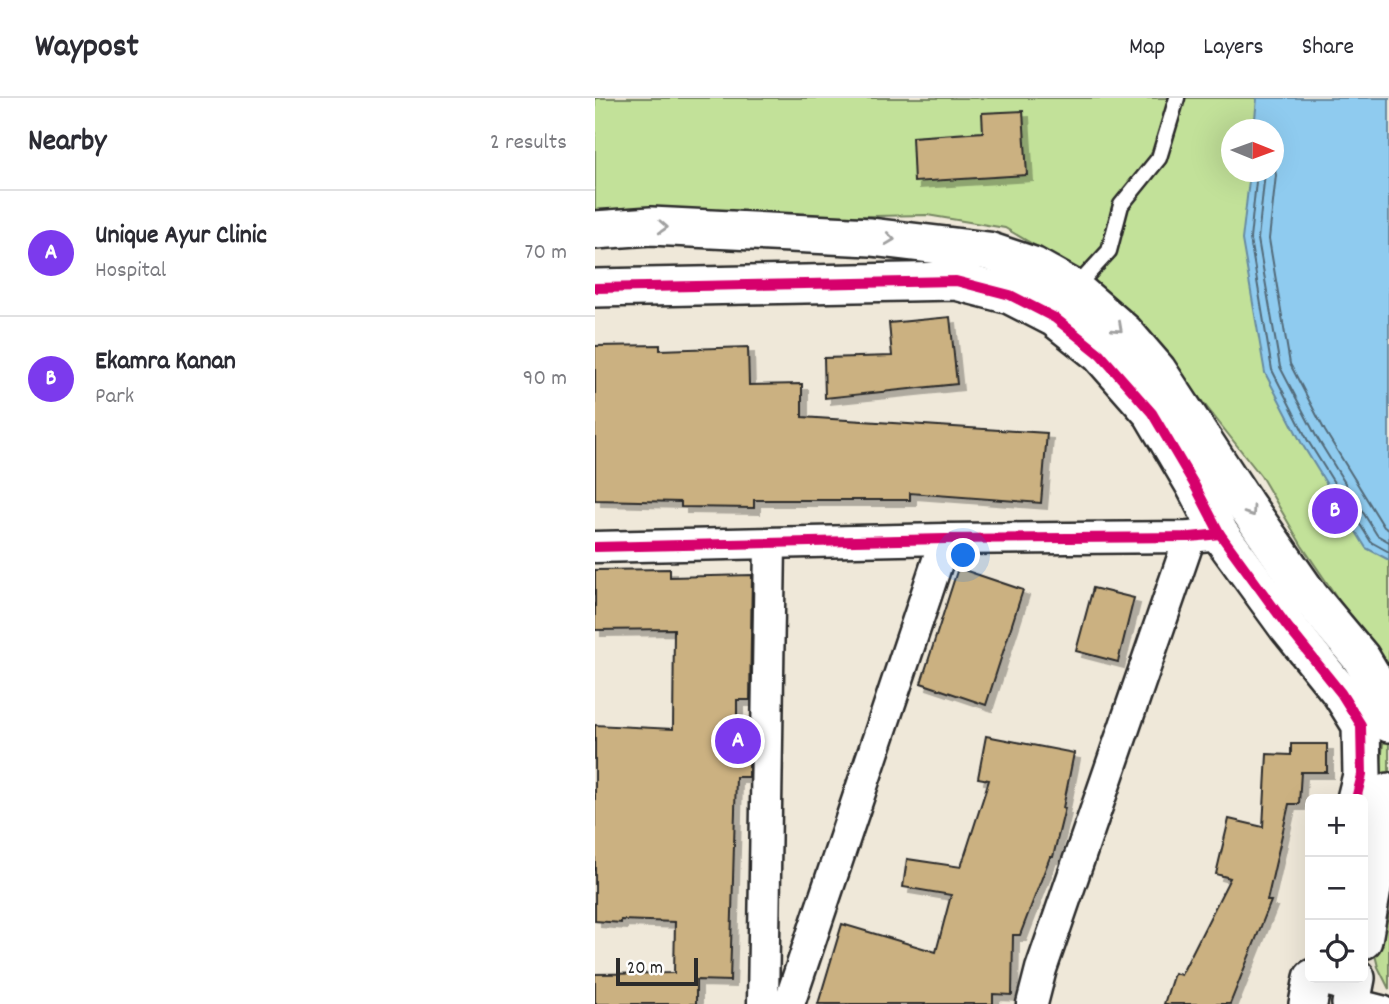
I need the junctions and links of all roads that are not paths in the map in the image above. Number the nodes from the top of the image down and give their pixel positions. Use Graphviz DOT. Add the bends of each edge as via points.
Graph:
graph roads {
  1 [pos="1177,98"];
  2 [pos="595,230"];
  3 [pos="595,288"];
  4 [pos="1074,289"];
  5 [pos="1205,536"];
  6 [pos="945,539"];
  7 [pos="770,543"];
  8 [pos="595,547"];
  9 [pos="1389,723"];
  10 [pos="1389,792"];
  11 [pos="1357,794"];
  12 [pos="1367,920"];
  13 [pos="1310,989"];
  14 [pos="1361,995"];
  15 [pos="763,1004"];
  16 [pos="789,1004"];
  17 [pos="1032,1004"];
  1 -- 4 [label="lane" via="1159,158 1121,205 1109,251"];
  2 -- 4 [label="street, one-way" via="665,227 871,237 988,251 1033,266"];
  3 -- 5 [label="street" via="956,281 1010,295 1055,318 1100,354 1152,414 1194,484"];
  4 -- 9 [label="street, one-way" via="1125,333 1157,370 1303,587 1361,658 1379,688"];
  5 -- 6 [label="street"];
  5 -- 11 [label="street" via="1287,626 1361,725"];
  5 -- 17 [label="street" via="1041,969"];
  6 -- 7 [label="street"];
  6 -- 16 [label="street"];
  7 -- 8 [label="street"];
  7 -- 15 [label="street"];
  10 -- 12 [label="street"];
  13 -- 14 [label="lane"];
}
